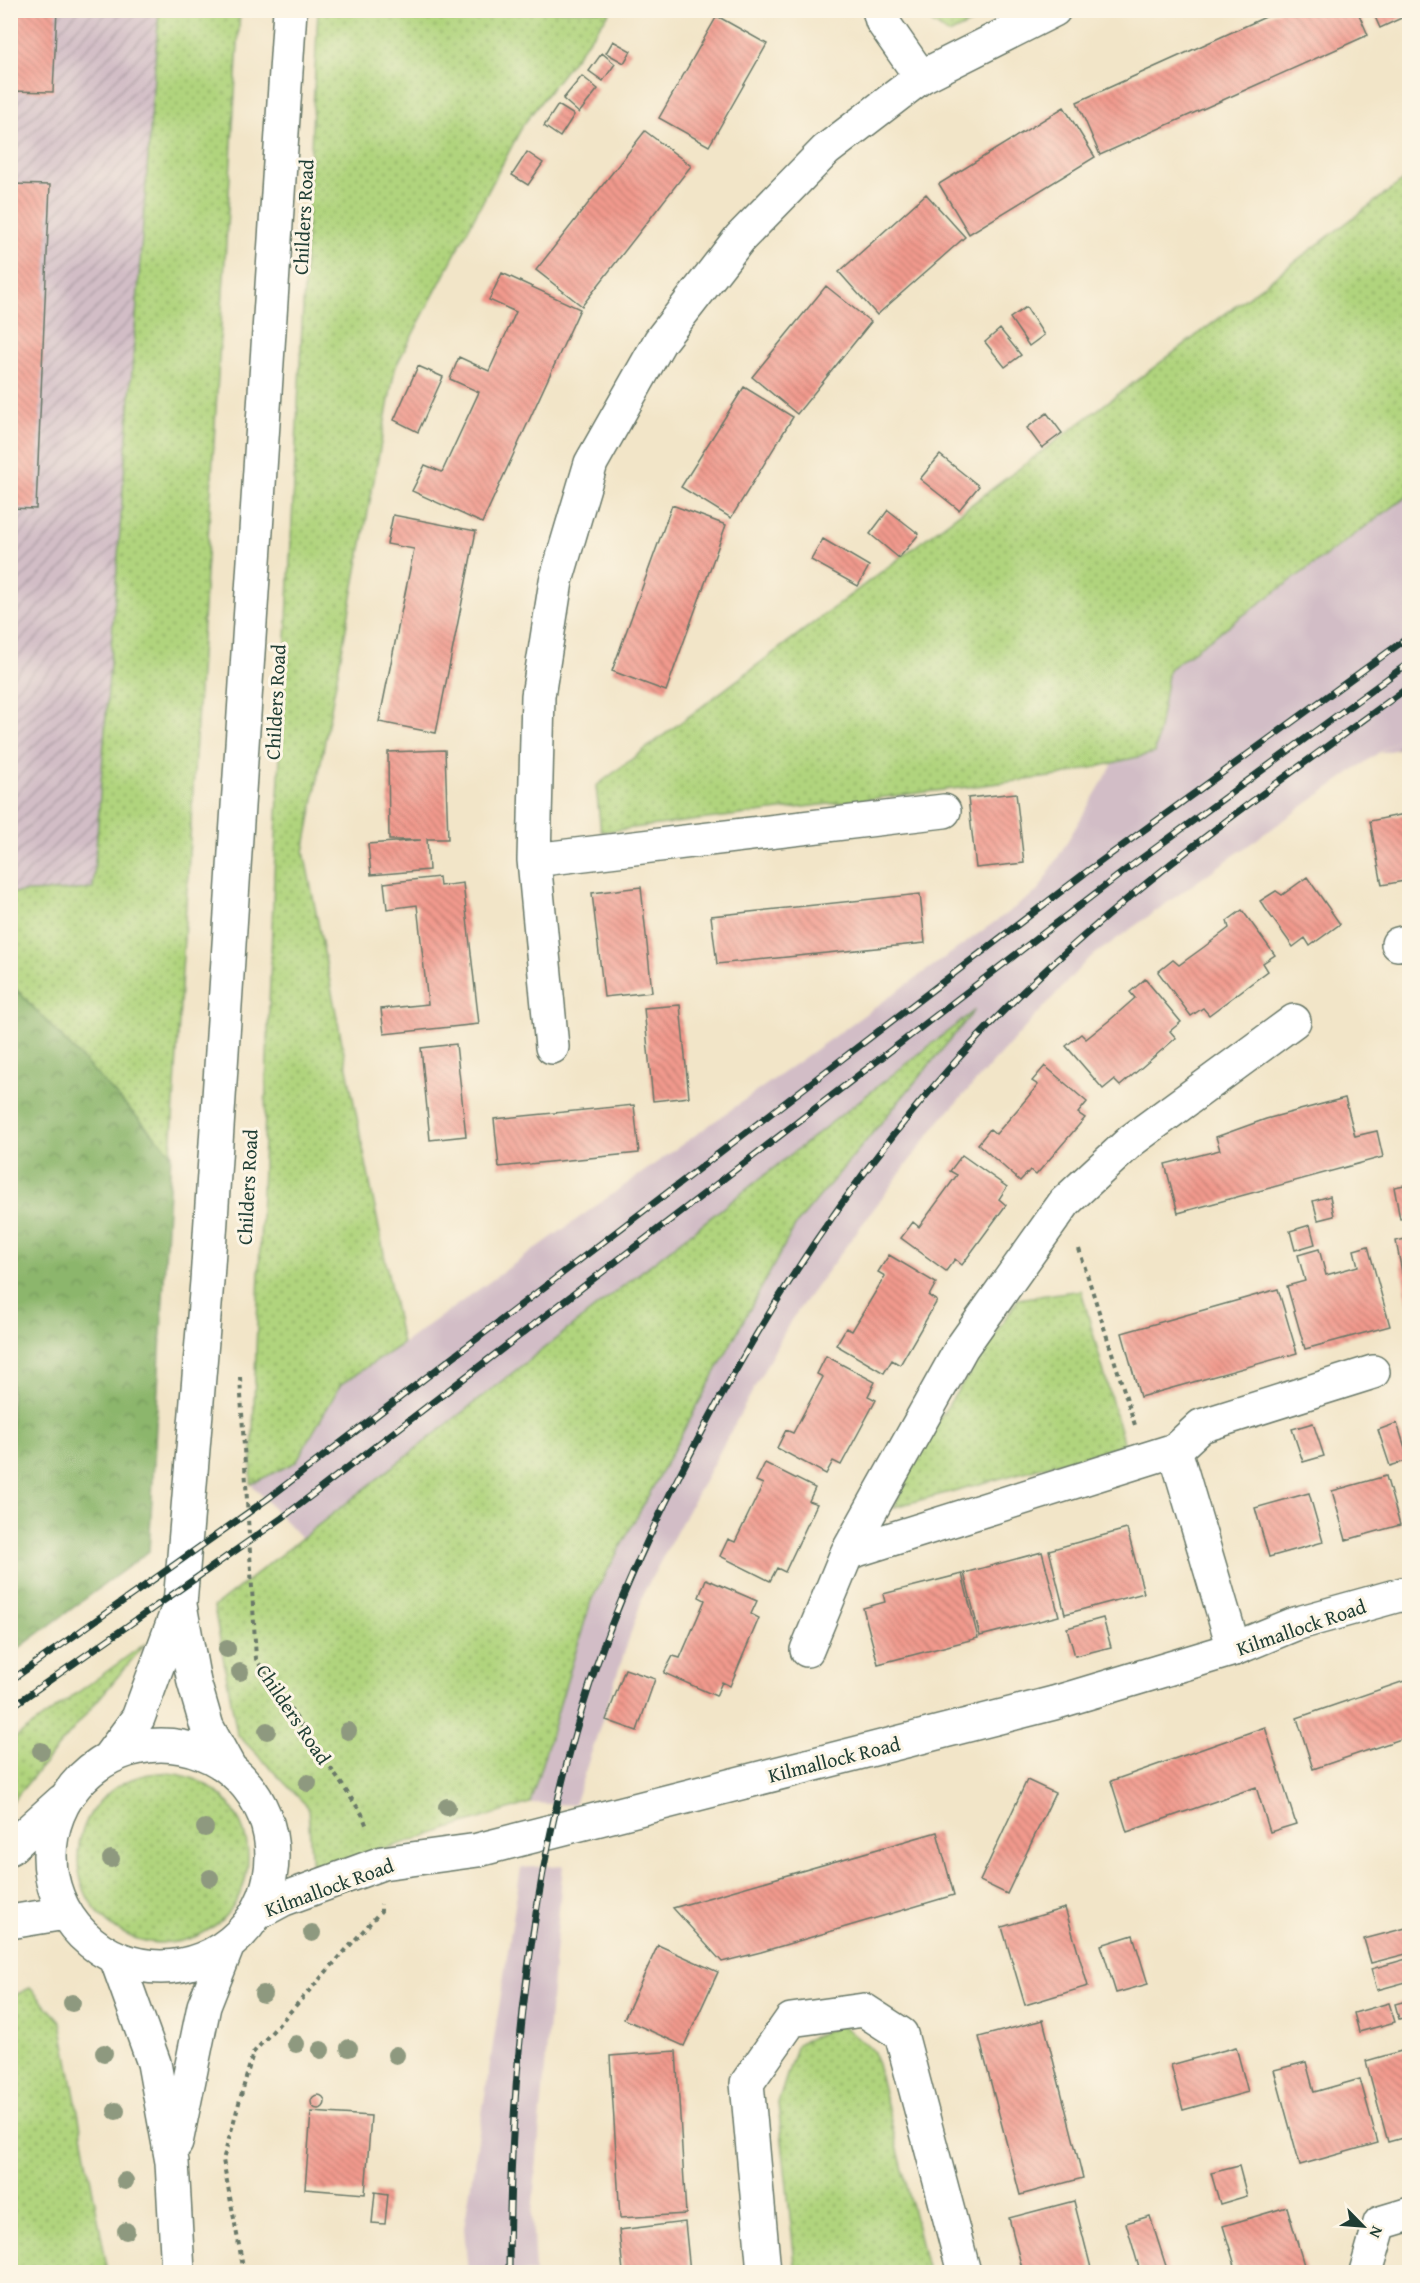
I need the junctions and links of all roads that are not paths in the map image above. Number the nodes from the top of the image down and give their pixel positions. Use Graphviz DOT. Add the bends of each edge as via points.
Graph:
graph roads {
  1 [pos="290,10"];
  2 [pos="879,10"];
  3 [pos="1054,10"];
  4 [pos="921,76"];
  5 [pos="944,811"];
  6 [pos="534,860"];
  7 [pos="1294,1021"];
  8 [pos="552,1047"];
  9 [pos="1373,1372"];
  10 [pos="1160,1455"];
  11 [pos="847,1553"];
  12 [pos="1410,1592"];
  13 [pos="180,1604"];
  14 [pos="1234,1649"];
  15 [pos="807,1650"];
  16 [pos="110,1757"];
  17 [pos="230,1769"];
  18 [pos="67,1798"];
  19 [pos="10,1848"];
  20 [pos="65,1913"];
  21 [pos="256,1914"];
  22 [pos="10,1922"];
  23 [pos="228,1945"];
  24 [pos="116,1958"];
  25 [pos="172,2162"];
  26 [pos="1410,2214"];
  27 [pos="178,2272"];
  28 [pos="764,2272"];
  29 [pos="964,2272"];
  30 [pos="1365,2272"];
  1 -- 13 [label="street, Childers Road" via="207,1281"];
  2 -- 4 [label="street" via="882,21"];
  3 -- 4 [label="street"];
  4 -- 6 [label="street" via="826,150 740,238 660,341 591,463 556,581 538,696"];
  5 -- 6 [label="street"];
  6 -- 8 [label="street"];
  7 -- 11 [label="street" via="1132,1140 1065,1202 962,1347"];
  9 -- 10 [label="street" via="1201,1426"];
  10 -- 11 [label="street"];
  10 -- 14 [label="street"];
  11 -- 15 [label="street"];
  12 -- 14 [label="street, Kilmallock Road" via="1295,1624"];
  13 -- 16 [label="street, Childers Road" via="138,1718"];
  13 -- 17 [label="street, Childers Road" via="194,1682 207,1727"];
  14 -- 21 [label="street, Kilmallock Road" via="1054,1703 478,1850 382,1863 284,1899"];
  16 -- 17 [label="street" via="132,1748 183,1747 209,1755"];
  16 -- 18 [label="street" via="91,1769"];
  17 -- 21 [label="street" via="248,1786 263,1812 272,1845 271,1875"];
  18 -- 19 [label="street"];
  18 -- 20 [label="street" via="52,1827 50,1857 54,1886"];
  20 -- 22 [label="street"];
  20 -- 24 [label="street" via="83,1935"];
  21 -- 23 [label="street"];
  23 -- 24 [label="street" via="184,1965 142,1965"];
  23 -- 25 [label="street" via="204,2006"];
  24 -- 25 [label="street" via="154,2063"];
  25 -- 27 [label="street"];
  26 -- 30 [label="street" via="1380,2223"];
  28 -- 29 [label="street" via="747,2083 791,2020 864,2010 902,2034"];
}
